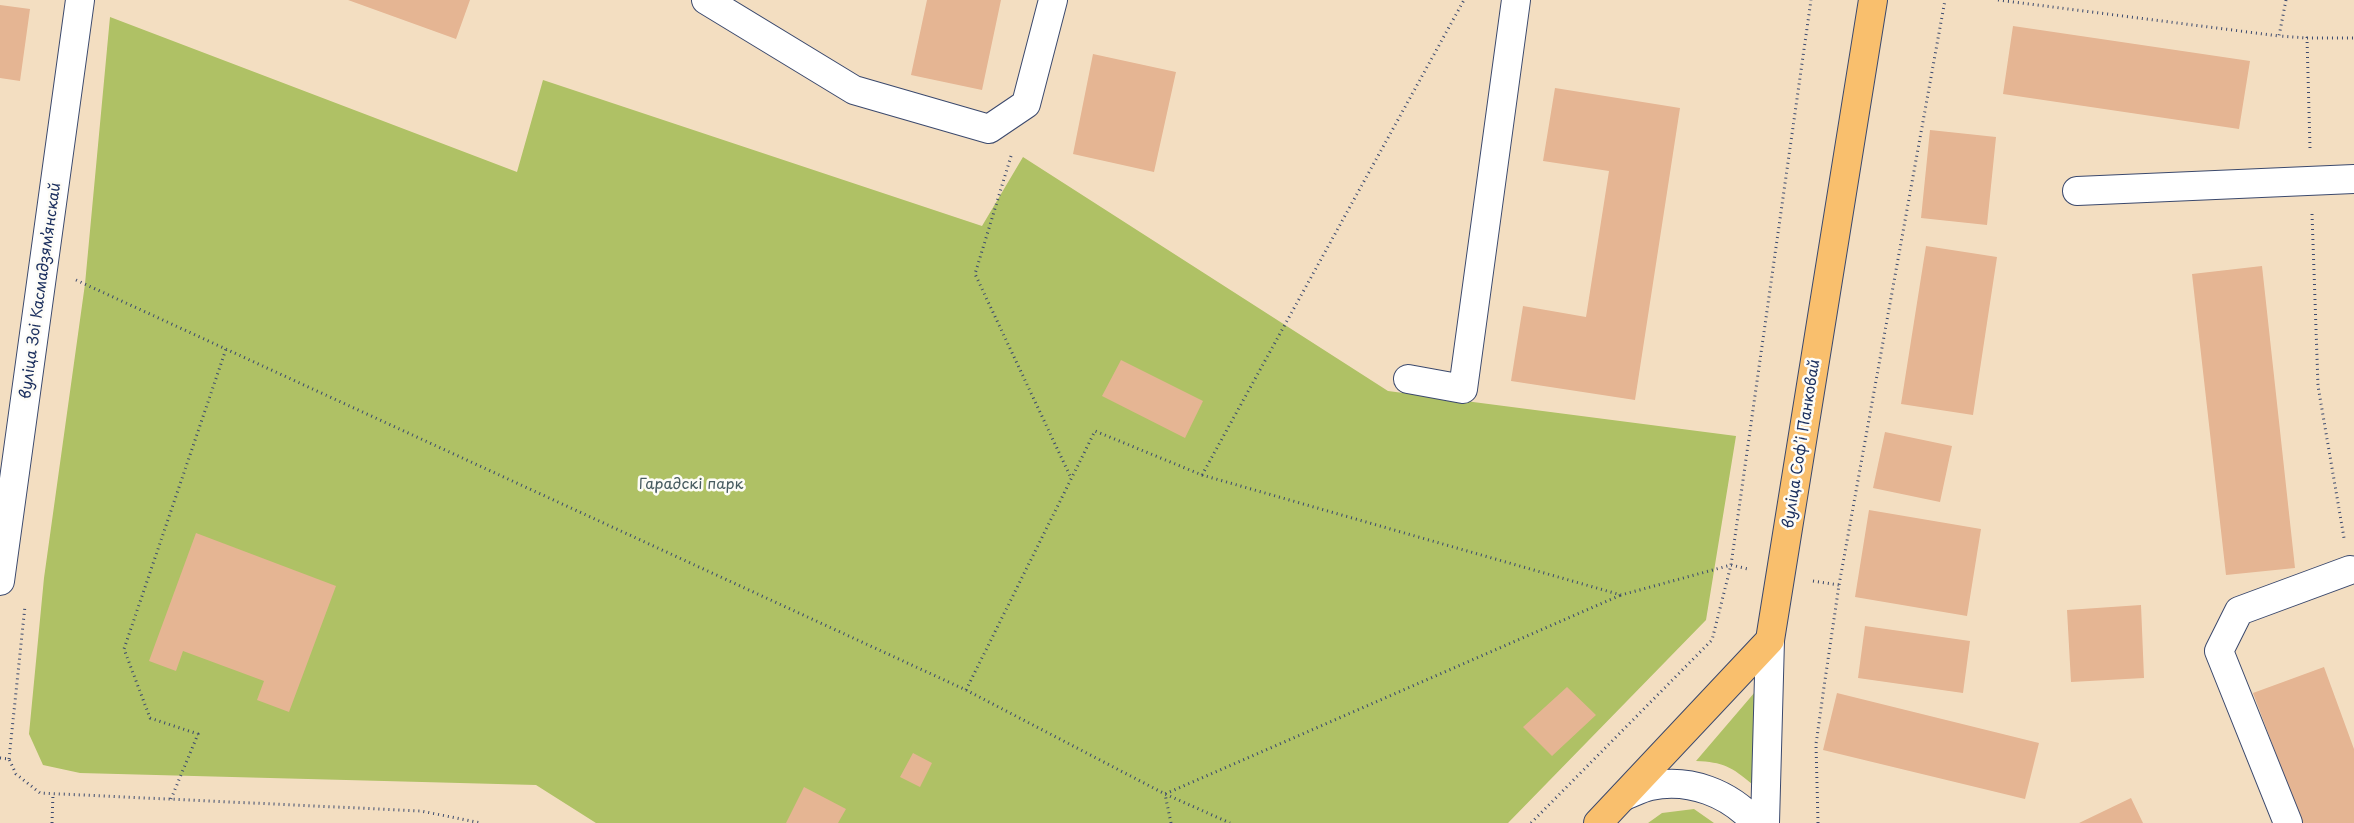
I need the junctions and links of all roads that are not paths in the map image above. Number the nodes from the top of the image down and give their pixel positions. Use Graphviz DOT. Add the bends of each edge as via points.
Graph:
graph roads {
  1 [pos="80,0"];
  2 [pos="706,0"];
  3 [pos="1053,0"];
  4 [pos="1516,0"];
  5 [pos="1873,0"];
  6 [pos="2354,180"];
  7 [pos="2077,191"];
  8 [pos="1408,379"];
  9 [pos="2350,570"];
  10 [pos="0,581"];
  11 [pos="1770,640"];
  12 [pos="1624,796"];
  13 [pos="1598,823"];
  14 [pos="1756,823"];
  15 [pos="1765,823"];
  16 [pos="2288,823"];
  1 -- 10 [label="street, вуліца Зоі Касмадзямʼянскай"];
  2 -- 3 [label="street" via="854,90 989,129 1026,104"];
  4 -- 8 [label="street" via="1463,389"];
  5 -- 11 [label="main road, вуліца Софʼі Панковай"];
  6 -- 7 [label="street"];
  9 -- 16 [label="street" via="2239,611 2218,651"];
  11 -- 12 [label="main road"];
  11 -- 15 [label="street"];
  12 -- 13 [label="main road"];
  12 -- 14 [label="street" via="1648,786 1691,785 1719,794 1742,808"];
}
